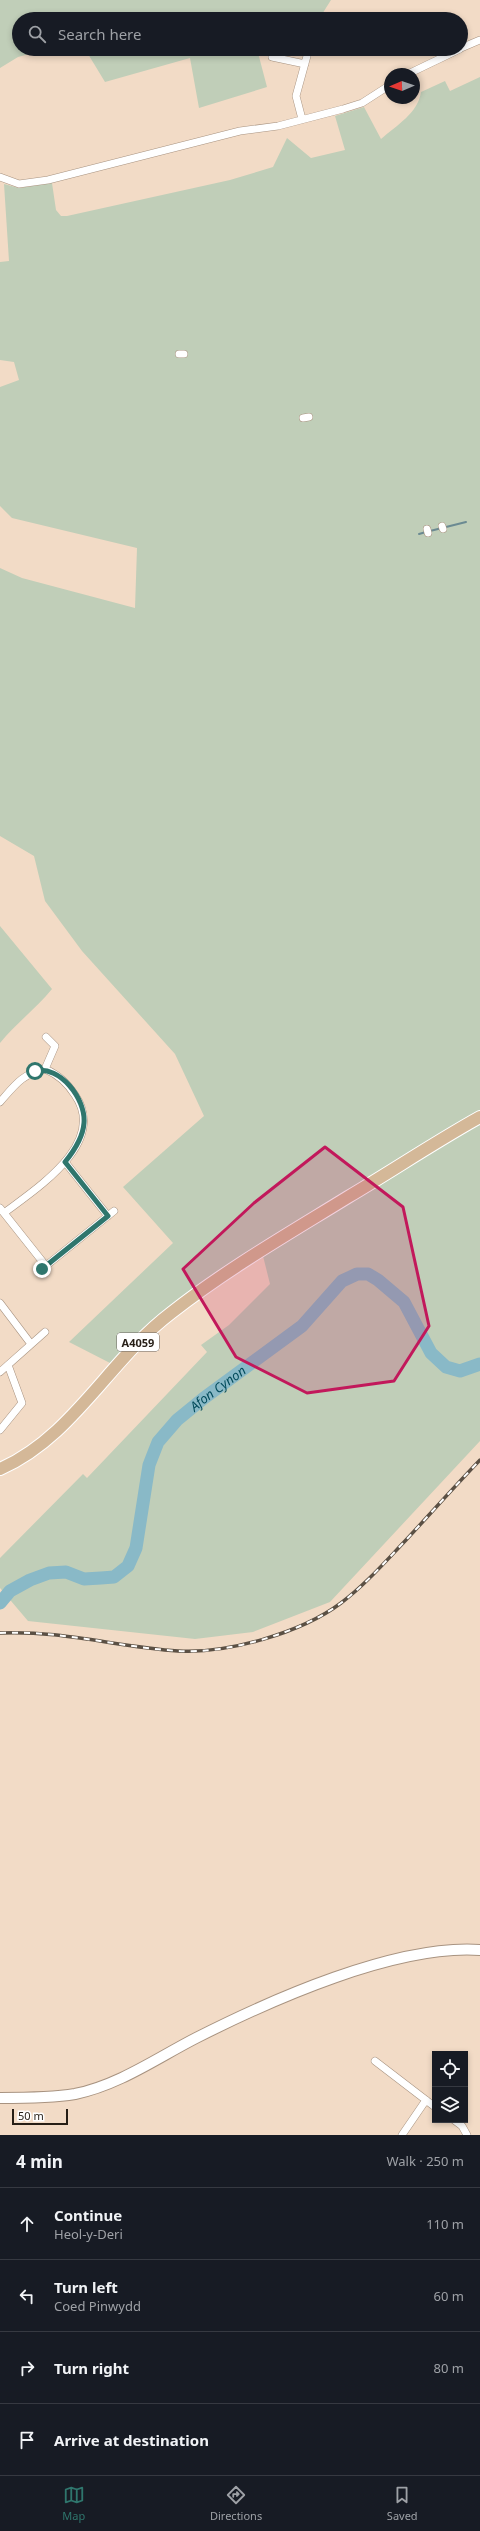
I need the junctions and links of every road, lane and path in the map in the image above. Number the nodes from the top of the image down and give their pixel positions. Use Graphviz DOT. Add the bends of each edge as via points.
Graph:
graph roads {
  1 [pos="480,40"];
  2 [pos="468,45"];
  3 [pos="307,56"];
  4 [pos="445,56"];
  5 [pos="272,57"];
  6 [pos="305,64"];
  7 [pos="420,68"];
  8 [pos="384,89"];
  9 [pos="302,119"];
  10 [pos="0,176"];
  11 [pos="46,1037"];
  12 [pos="45,1069"];
  13 [pos="0,1102"];
  14 [pos="480,1117"];
  15 [pos="65,1162"];
  16 [pos="2,1211"];
  17 [pos="114,1211"];
  18 [pos="108,1216"];
  19 [pos="0,1303"];
  20 [pos="45,1332"];
  21 [pos="31,1344"];
  22 [pos="8,1365"];
  23 [pos="0,1372"];
  24 [pos="0,1430"];
  25 [pos="0,1469"];
  26 [pos="480,1950"];
  27 [pos="375,2061"];
  28 [pos="0,2098"];
  29 [pos="426,2100"];
  30 [pos="432,2105"];
  31 [pos="458,2123"];
  32 [pos="402,2135"];
  33 [pos="467,2135"];
  1 -- 2 [label="street"];
  3 -- 6 [label="street"];
  4 -- 7 [label="street"];
  5 -- 6 [label="street"];
  6 -- 9 [label="street" via="296,96"];
  8 -- 9 [label="street" via="362,103"];
  9 -- 10 [label="street" via="278,126 240,131 48,180 19,184"];
  11 -- 12 [label="street" via="55,1046"];
  12 -- 13 [label="street" via="35,1071 14,1083"];
  12 -- 15 [label="street" via="63,1079 82,1110 83,1131"];
  14 -- 25 [label="main road, A4059" via="250,1257 176,1309 133,1347 71,1417 44,1442 17,1462"];
  15 -- 16 [label="street"];
  15 -- 18 [label="street"];
  16 -- 18 [label="street" via="44,1268"];
  17 -- 18 [label="street"];
  19 -- 21 [label="street"];
  20 -- 21 [label="street"];
  21 -- 22 [label="street"];
  22 -- 23 [label="street"];
  22 -- 24 [label="street" via="22,1403"];
  26 -- 28 [label="main road" via="440,1951 366,1968 242,2016 114,2082 76,2094"];
  27 -- 29 [label="street"];
  29 -- 30 [label="street"];
  29 -- 32 [label="street"];
  31 -- 33 [label="street"];
}
